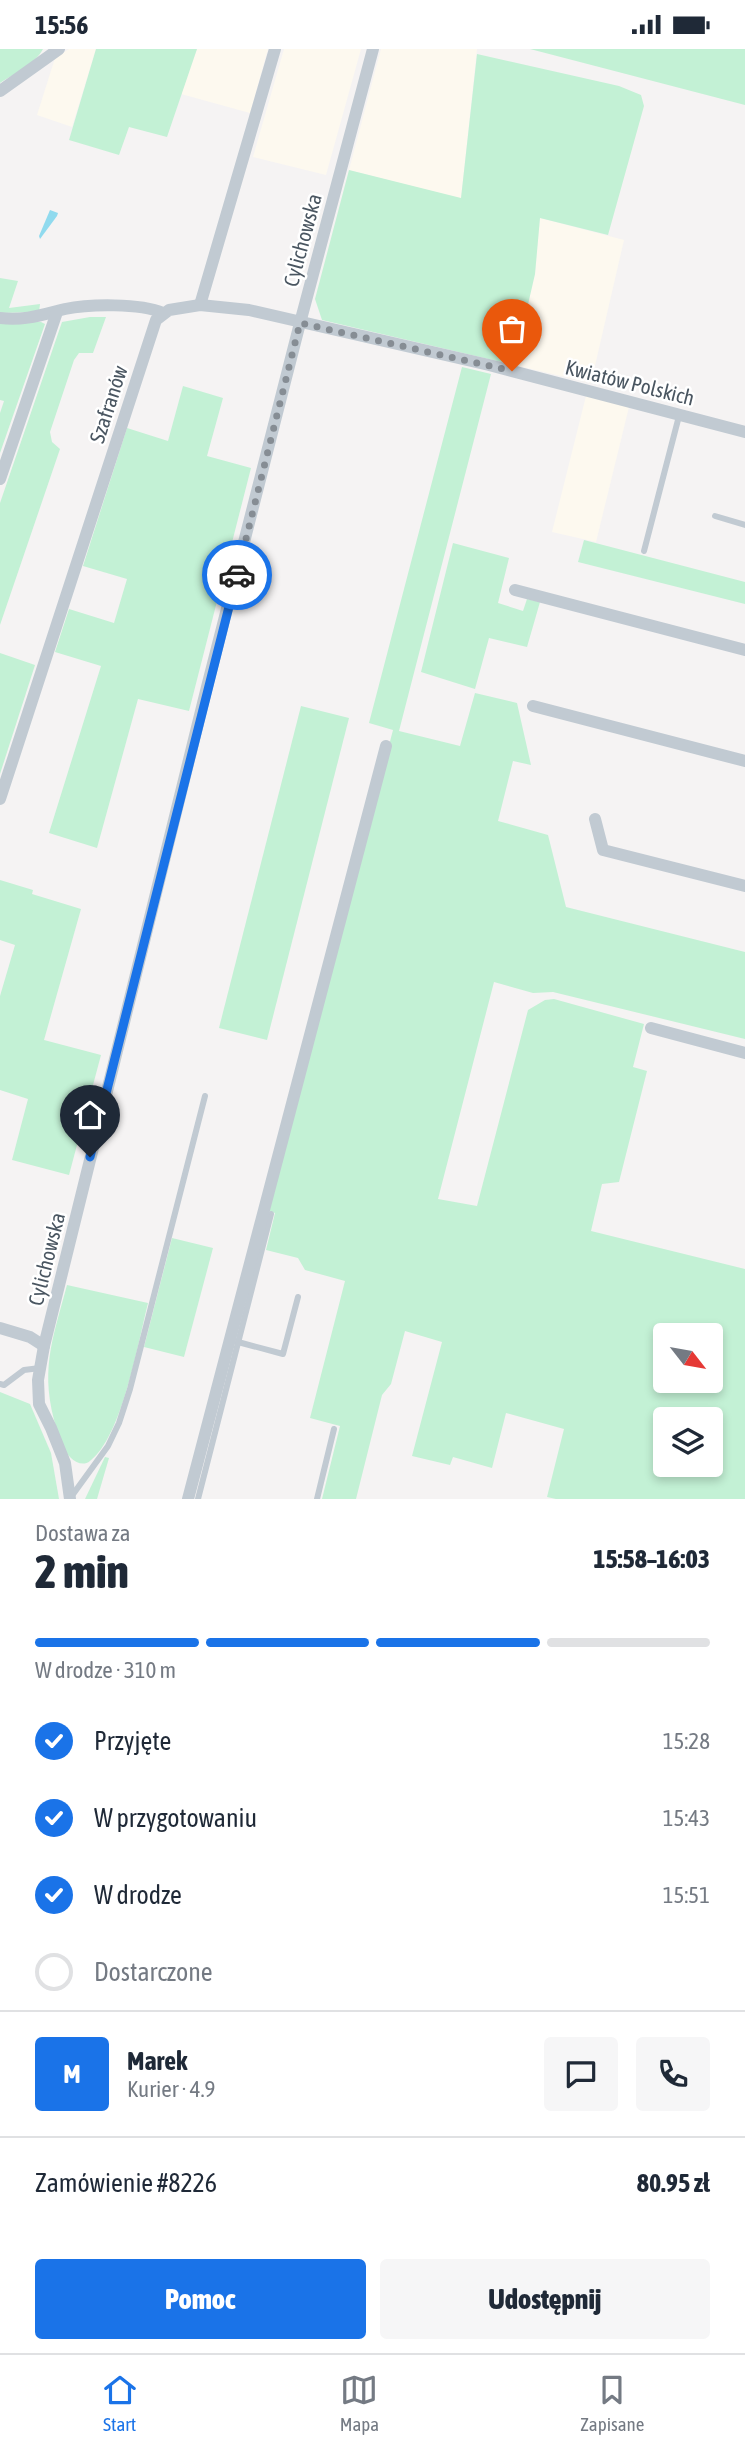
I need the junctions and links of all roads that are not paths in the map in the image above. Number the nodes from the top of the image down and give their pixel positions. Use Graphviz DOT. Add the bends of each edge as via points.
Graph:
graph roads {
  1 [pos="59,49"];
  2 [pos="275,49"];
  3 [pos="373,49"];
  4 [pos="0,91"];
  5 [pos="200,305"];
  6 [pos="57,312"];
  7 [pos="163,313"];
  8 [pos="0,318"];
  9 [pos="300,323"];
  10 [pos="680,414"];
  11 [pos="745,432"];
  12 [pos="0,479"];
  13 [pos="715,516"];
  14 [pos="745,525"];
  15 [pos="644,551"];
  16 [pos="515,590"];
  17 [pos="745,650"];
  18 [pos="533,706"];
  19 [pos="386,746"];
  20 [pos="745,761"];
  21 [pos="0,799"];
  22 [pos="595,819"];
  23 [pos="745,886"];
  24 [pos="651,1028"];
  25 [pos="745,1052"];
  26 [pos="205,1096"];
  27 [pos="271,1214"];
  28 [pos="298,1297"];
  29 [pos="0,1328"];
  30 [pos="237,1342"];
  31 [pos="44,1346"];
  32 [pos="40,1368"];
  33 [pos="0,1384"];
  34 [pos="334,1429"];
  35 [pos="70,1499"];
  36 [pos="188,1499"];
  37 [pos="198,1499"];
  38 [pos="317,1499"];
  1 -- 4 [label="street"];
  2 -- 5 [label="street"];
  3 -- 9 [label="street, Cylichowska"];
  5 -- 7 [label="street"];
  5 -- 9 [label="street, Kwiatów Polskich" via="248,310"];
  6 -- 7 [label="street" via="103,306"];
  6 -- 8 [label="street" via="26,320"];
  6 -- 12 [label="street"];
  7 -- 21 [label="street, Szafranów" via="156,320"];
  9 -- 10 [label="street, Kwiatów Polskich"];
  9 -- 31 [label="street, Cylichowska"];
  10 -- 11 [label="street, Kwiatów Polskich"];
  10 -- 15 [label="lane"];
  13 -- 14 [label="lane"];
  16 -- 17 [label="street"];
  18 -- 20 [label="street"];
  19 -- 36 [label="street"];
  22 -- 23 [label="street" via="603,850"];
  24 -- 25 [label="street"];
  26 -- 35 [label="lane" via="119,1423"];
  27 -- 30 [label="lane"];
  28 -- 30 [label="lane" via="283,1353"];
  29 -- 31 [label="street"];
  30 -- 37 [label="lane"];
  31 -- 32 [label="street, Cylichowska"];
  32 -- 33 [label="lane" via="24,1370"];
  32 -- 35 [label="street, Cylichowska" via="39,1404 65,1463"];
  34 -- 38 [label="lane"];
}
